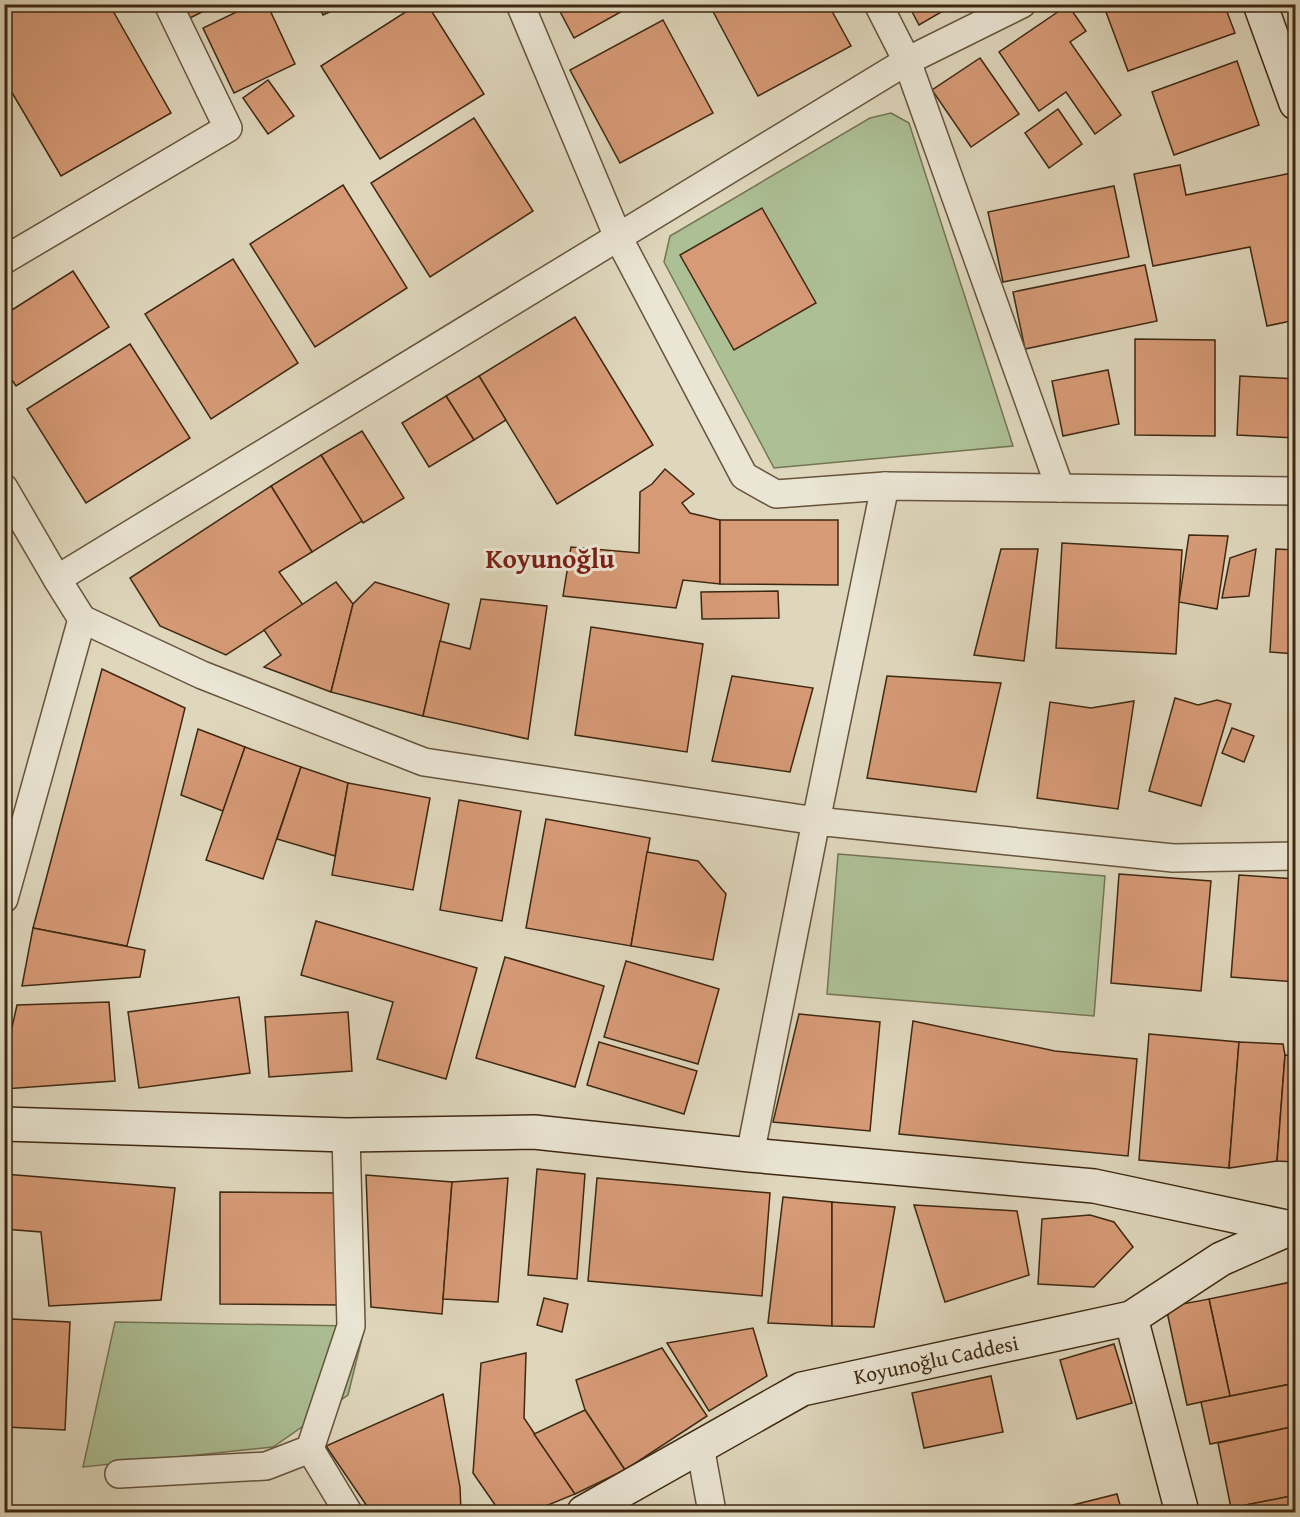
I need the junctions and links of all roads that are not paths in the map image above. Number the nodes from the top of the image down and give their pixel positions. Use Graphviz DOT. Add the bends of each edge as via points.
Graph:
graph roads {
  1 [pos="168,4"];
  2 [pos="520,4"];
  3 [pos="878,4"];
  4 [pos="1022,4"];
  5 [pos="1260,4"];
  6 [pos="907,61"];
  7 [pos="1296,103"];
  8 [pos="618,237"];
  9 [pos="4,260"];
  10 [pos="885,486"];
  11 [pos="4,488"];
  12 [pos="1060,488"];
  13 [pos="1296,491"];
  14 [pos="57,579"];
  15 [pos="82,620"];
  16 [pos="816,821"];
  17 [pos="1296,856"];
  18 [pos="4,899"];
  19 [pos="4,1124"];
  20 [pos="346,1135"];
  21 [pos="750,1155"];
  22 [pos="1293,1228"];
  23 [pos="1131,1318"];
  24 [pos="700,1446"];
  25 [pos="310,1449"];
  26 [pos="119,1474"];
  27 [pos="348,1512"];
  28 [pos="584,1512"];
  29 [pos="712,1512"];
  30 [pos="1182,1512"];
  1 -- 9 [label="street" via="228,128"];
  2 -- 8 [label="street"];
  3 -- 6 [label="street"];
  4 -- 6 [label="street"];
  5 -- 7 [label="street"];
  6 -- 8 [label="street"];
  6 -- 12 [label="street"];
  8 -- 10 [label="street" via="744,476 776,494"];
  8 -- 14 [label="street"];
  10 -- 12 [label="street"];
  10 -- 16 [label="street"];
  11 -- 14 [label="street"];
  12 -- 13 [label="street"];
  14 -- 15 [label="street"];
  15 -- 16 [label="street" via="202,675 424,762"];
  15 -- 18 [label="street"];
  16 -- 17 [label="street" via="1173,858"];
  16 -- 21 [label="street"];
  19 -- 20 [label="street"];
  20 -- 21 [label="street" via="534,1132"];
  20 -- 25 [label="street" via="351,1326"];
  21 -- 22 [label="street" via="1094,1186"];
  22 -- 23 [label="street, Koyunoğlu Caddesi" via="1221,1259"];
  23 -- 24 [label="street, Koyunoğlu Caddesi" via="802,1389"];
  23 -- 30 [label="street"];
  24 -- 28 [label="street, Koyunoğlu Caddesi"];
  24 -- 29 [label="street"];
  25 -- 26 [label="street" via="266,1466"];
  25 -- 27 [label="street"];
}
